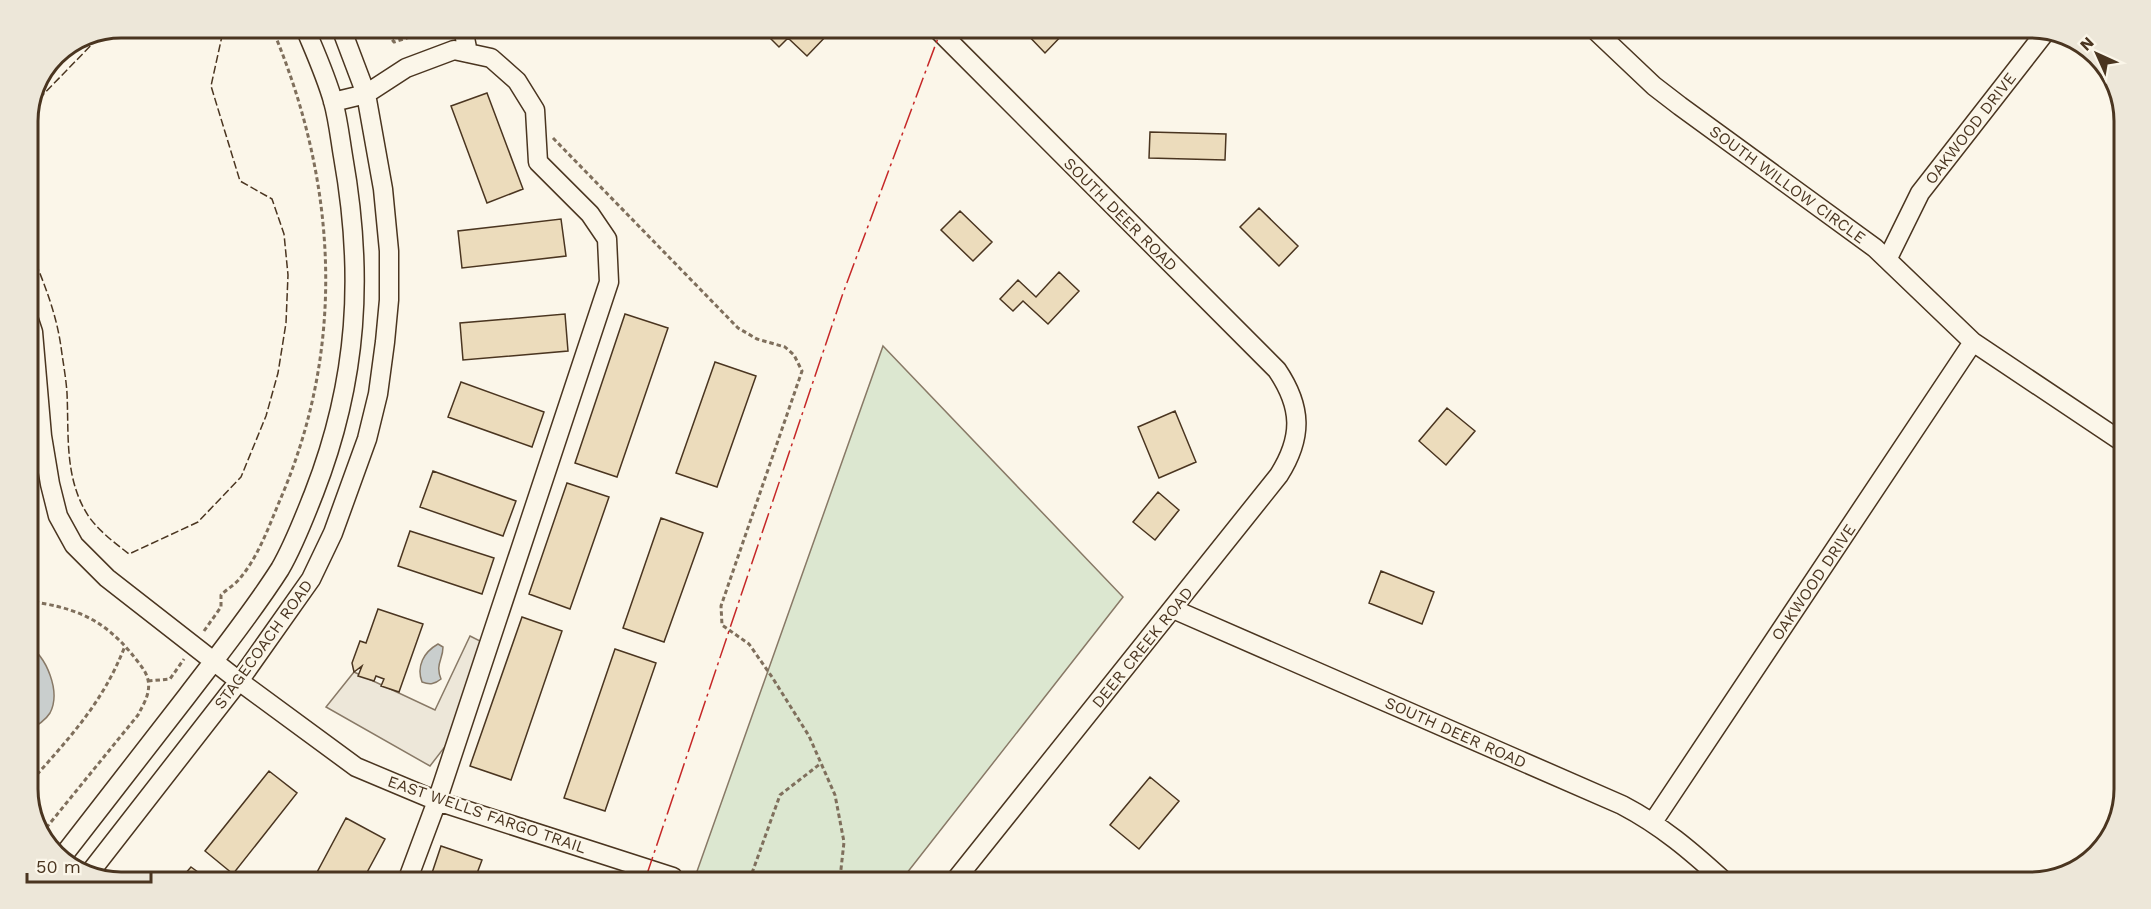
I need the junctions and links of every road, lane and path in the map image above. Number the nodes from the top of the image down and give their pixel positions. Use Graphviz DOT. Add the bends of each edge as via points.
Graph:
graph roads {
  1 [pos="276,37"];
  2 [pos="308,37"];
  3 [pos="344,37"];
  4 [pos="390,37"];
  5 [pos="410,37"];
  6 [pos="465,37"];
  7 [pos="945,37"];
  8 [pos="1602,37"];
  9 [pos="2041,38"];
  10 [pos="468,53"];
  11 [pos="366,94"];
  12 [pos="333,102"];
  13 [pos="548,133"];
  14 [pos="1888,258"];
  15 [pos="1973,342"];
  16 [pos="38,390"];
  17 [pos="1295,404"];
  18 [pos="2113,436"];
  19 [pos="38,603"];
  20 [pos="221,607"];
  21 [pos="1173,609"];
  22 [pos="125,646"];
  23 [pos="214,661"];
  24 [pos="170,679"];
  25 [pos="148,681"];
  26 [pos="239,681"];
  27 [pos="820,764"];
  28 [pos="38,774"];
  29 [pos="437,801"];
  30 [pos="1653,822"];
  31 [pos="47,827"];
  32 [pos="67,851"];
  33 [pos="94,867"];
  34 [pos="410,872"];
  35 [pos="657,872"];
  36 [pos="752,872"];
  37 [pos="841,872"];
  38 [pos="962,872"];
  39 [pos="1714,872"];
  1 -- 20 [label="path" via="294,83 312,147 325,231 324,316 315,389 287,483 251,561 240,579 221,595"];
  2 -- 12 [label="street, STAGECOACH ROAD"];
  3 -- 11 [label="street, STAGECOACH ROAD"];
  4 -- 5 [label="path" via="394,42"];
  6 -- 10 [label="street"];
  7 -- 17 [label="street, SOUTH DEER ROAD" via="1273,366"];
  8 -- 14 [label="street, SOUTH WILLOW CIRCLE" via="1653,86"];
  9 -- 14 [label="street, OAKWOOD DRIVE" via="1920,193"];
  10 -- 11 [label="street" via="454,50 406,68"];
  10 -- 29 [label="street" via="491,58 517,81 535,110 538,162 590,213 607,239 609,282"];
  11 -- 12 [label="street"];
  11 -- 26 [label="street, STAGECOACH ROAD" via="383,189 388,251 389,300 378,394 351,486 311,579"];
  12 -- 23 [label="street, STAGECOACH ROAD" via="350,194 355,253 356,299 345,390 335,433 302,524 281,567"];
  13 -- 27 [label="path" via="738,328 784,347 794,355 802,371 721,606 722,624 749,644 809,736"];
  14 -- 15 [label="street, SOUTH WILLOW CIRCLE"];
  15 -- 18 [label="street, SOUTH WILLOW CIRCLE"];
  15 -- 30 [label="street, OAKWOOD DRIVE"];
  16 -- 23 [label="street, EAST WELLS FARGO TRAIL" via="50,484 58,516 74,545 107,579"];
  17 -- 21 [label="street, DEER CREEK ROAD" via="1296,431 1289,459"];
  19 -- 22 [label="path" via="62,606 96,621"];
  21 -- 30 [label="street, SOUTH DEER ROAD"];
  21 -- 38 [label="street, DEER CREEK ROAD"];
  22 -- 25 [label="path"];
  22 -- 28 [label="path" via="92,709"];
  23 -- 26 [label="street, EAST WELLS FARGO TRAIL"];
  23 -- 32 [label="street, STAGECOACH ROAD"];
  24 -- 25 [label="path"];
  25 -- 31 [label="path" via="147,698 138,715"];
  26 -- 29 [label="street, EAST WELLS FARGO TRAIL" via="356,767"];
  26 -- 33 [label="street, STAGECOACH ROAD"];
  27 -- 36 [label="path" via="780,795"];
  27 -- 37 [label="path" via="835,795 844,842"];
  29 -- 34 [label="street"];
  29 -- 35 [label="street, EAST WELLS FARGO TRAIL"];
  30 -- 39 [label="street, SOUTH DEER ROAD"];
}
